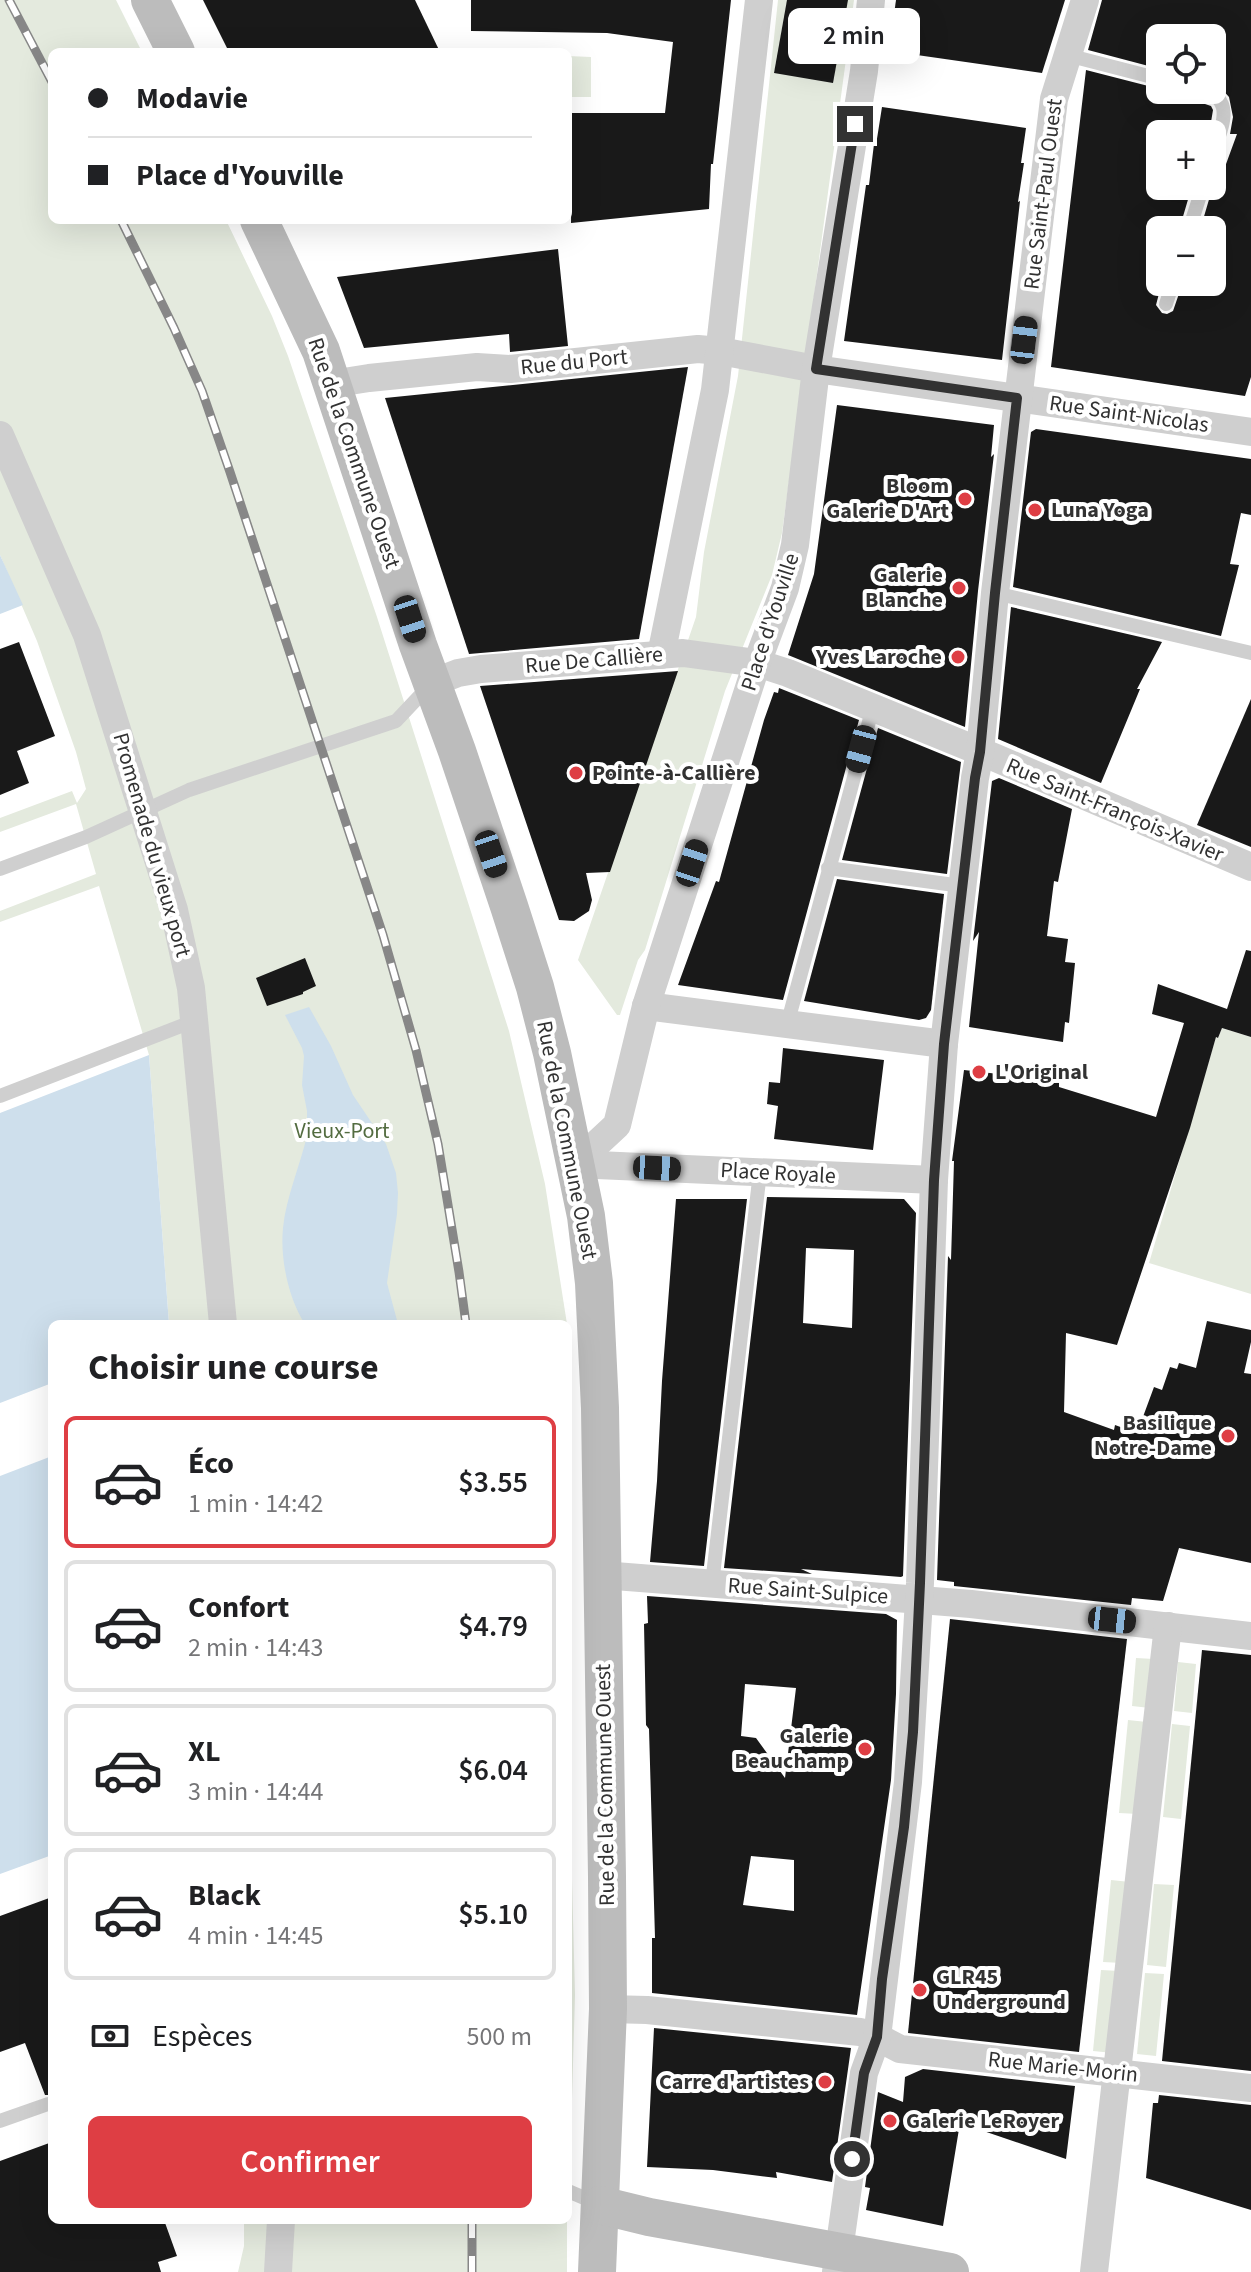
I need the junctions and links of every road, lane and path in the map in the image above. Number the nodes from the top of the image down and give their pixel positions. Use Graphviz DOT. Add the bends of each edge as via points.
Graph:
graph roads {
  1 [pos="150,0"];
  2 [pos="759,0"];
  3 [pos="871,0"];
  4 [pos="1085,0"];
  5 [pos="174,48"];
  6 [pos="1067,55"];
  7 [pos="1146,75"];
  8 [pos="261,224"];
  9 [pos="1169,296"];
  10 [pos="1166,304"];
  11 [pos="720,351"];
  12 [pos="816,369"];
  13 [pos="331,384"];
  14 [pos="1017,398"];
  15 [pos="1251,432"];
  16 [pos="0,435"];
  17 [pos="995,593"];
  18 [pos="1251,653"];
  19 [pos="661,655"];
  20 [pos="757,663"];
  21 [pos="432,683"];
  22 [pos="873,707"];
  23 [pos="980,752"];
  24 [pos="143,810"];
  25 [pos="1251,867"];
  26 [pos="828,868"];
  27 [pos="0,869"];
  28 [pos="962,886"];
  29 [pos="646,1006"];
  30 [pos="194,1021"];
  31 [pos="787,1025"];
  32 [pos="944,1044"];
  33 [pos="0,1096"];
  34 [pos="575,1164"];
  35 [pos="760,1172"];
  36 [pos="934,1180"];
  37 [pos="223,1320"];
  38 [pos="602,1575"];
  39 [pos="712,1584"];
  40 [pos="920,1600"];
  41 [pos="1168,1626"];
  42 [pos="1251,1636"];
  43 [pos="608,2009"];
  44 [pos="877,2037"];
  45 [pos="1116,2073"];
  46 [pos="1251,2088"];
  47 [pos="48,2104"];
  48 [pos="0,2121"];
  49 [pos="584,2198"];
  50 [pos="281,2224"];
  51 [pos="837,2262"];
  52 [pos="278,2272"];
  53 [pos="597,2272"];
  54 [pos="950,2272"];
  55 [pos="1094,2272"];
  1 -- 5 [label="street"];
  2 -- 11 [label="street"];
  3 -- 12 [label="street, Place d'Youville"];
  4 -- 6 [label="street, Rue Saint-Paul Ouest"];
  6 -- 7 [label="lane"];
  6 -- 14 [label="street, Rue Saint-Paul Ouest" via="1054,99"];
  8 -- 13 [label="street, Rue de la Commune Ouest" via="301,305"];
  9 -- 10 [label="lane"];
  11 -- 12 [label="street, Rue du Port"];
  11 -- 13 [label="street, Rue du Port" via="510,369 477,367"];
  11 -- 19 [label="street"];
  12 -- 14 [label="street, Rue Saint-Nicolas"];
  12 -- 20 [label="street, Place d'Youville" via="795,545"];
  13 -- 21 [label="street, Rue de la Commune Ouest"];
  14 -- 15 [label="street, Rue Saint-Nicolas"];
  14 -- 17 [label="street, Rue Saint-Paul Ouest"];
  16 -- 24 [label="street, Promenade du vieux port" via="87,635"];
  17 -- 18 [label="lane"];
  17 -- 23 [label="street, Rue Saint-Paul Ouest"];
  19 -- 20 [label="street, Rue De Callière"];
  19 -- 21 [label="street, Rue De Callière" via="481,669"];
  20 -- 22 [label="street, Rue Saint-François-Xavier"];
  20 -- 29 [label="street, Place d'Youville"];
  21 -- 24 [label="lane" via="396,721"];
  21 -- 34 [label="street, Rue de la Commune Ouest" via="535,987"];
  22 -- 23 [label="street, Rue Saint-François-Xavier"];
  22 -- 26 [label="lane"];
  23 -- 25 [label="street, Rue Saint-François-Xavier"];
  23 -- 28 [label="street, Rue Saint-Paul Ouest"];
  24 -- 27 [label="lane"];
  24 -- 30 [label="street, Promenade du vieux port" via="185,953"];
  26 -- 28 [label="lane"];
  26 -- 31 [label="lane"];
  28 -- 32 [label="street, Rue Saint-Paul Ouest"];
  29 -- 31 [label="street"];
  29 -- 34 [label="street, Place d'Youville" via="617,1125"];
  30 -- 33 [label="lane"];
  30 -- 37 [label="street, Promenade du vieux port"];
  31 -- 32 [label="street"];
  32 -- 36 [label="street, Rue Saint-Paul Ouest"];
  34 -- 35 [label="street, Place Royale"];
  34 -- 38 [label="street, Rue de la Commune Ouest" via="594,1283"];
  35 -- 36 [label="street, Place Royale"];
  35 -- 39 [label="lane"];
  36 -- 40 [label="street, Rue Saint-Paul Ouest"];
  38 -- 39 [label="street, Rue Saint-Sulpice"];
  38 -- 43 [label="street, Rue de la Commune Ouest"];
  39 -- 40 [label="street, Rue Saint-Sulpice"];
  40 -- 41 [label="street, Rue Saint-Sulpice"];
  40 -- 44 [label="street, Rue Saint-Paul Ouest" via="908,1782"];
  41 -- 42 [label="street, Rue Saint-Sulpice"];
  41 -- 45 [label="street"];
  43 -- 44 [label="street, Rue Marie-Morin"];
  43 -- 49 [label="street, Rue de la Commune Ouest"];
  44 -- 45 [label="street, Rue Marie-Morin" via="900,2049"];
  44 -- 51 [label="street, Rue Saint-Paul Ouest" via="864,2073"];
  45 -- 46 [label="street, Rue Marie-Morin"];
  45 -- 55 [label="street"];
  47 -- 48 [label="lane"];
  49 -- 51 [label="street"];
  49 -- 53 [label="street, Rue de la Commune Ouest"];
  50 -- 52 [label="street"];
  51 -- 54 [label="street"];
}
